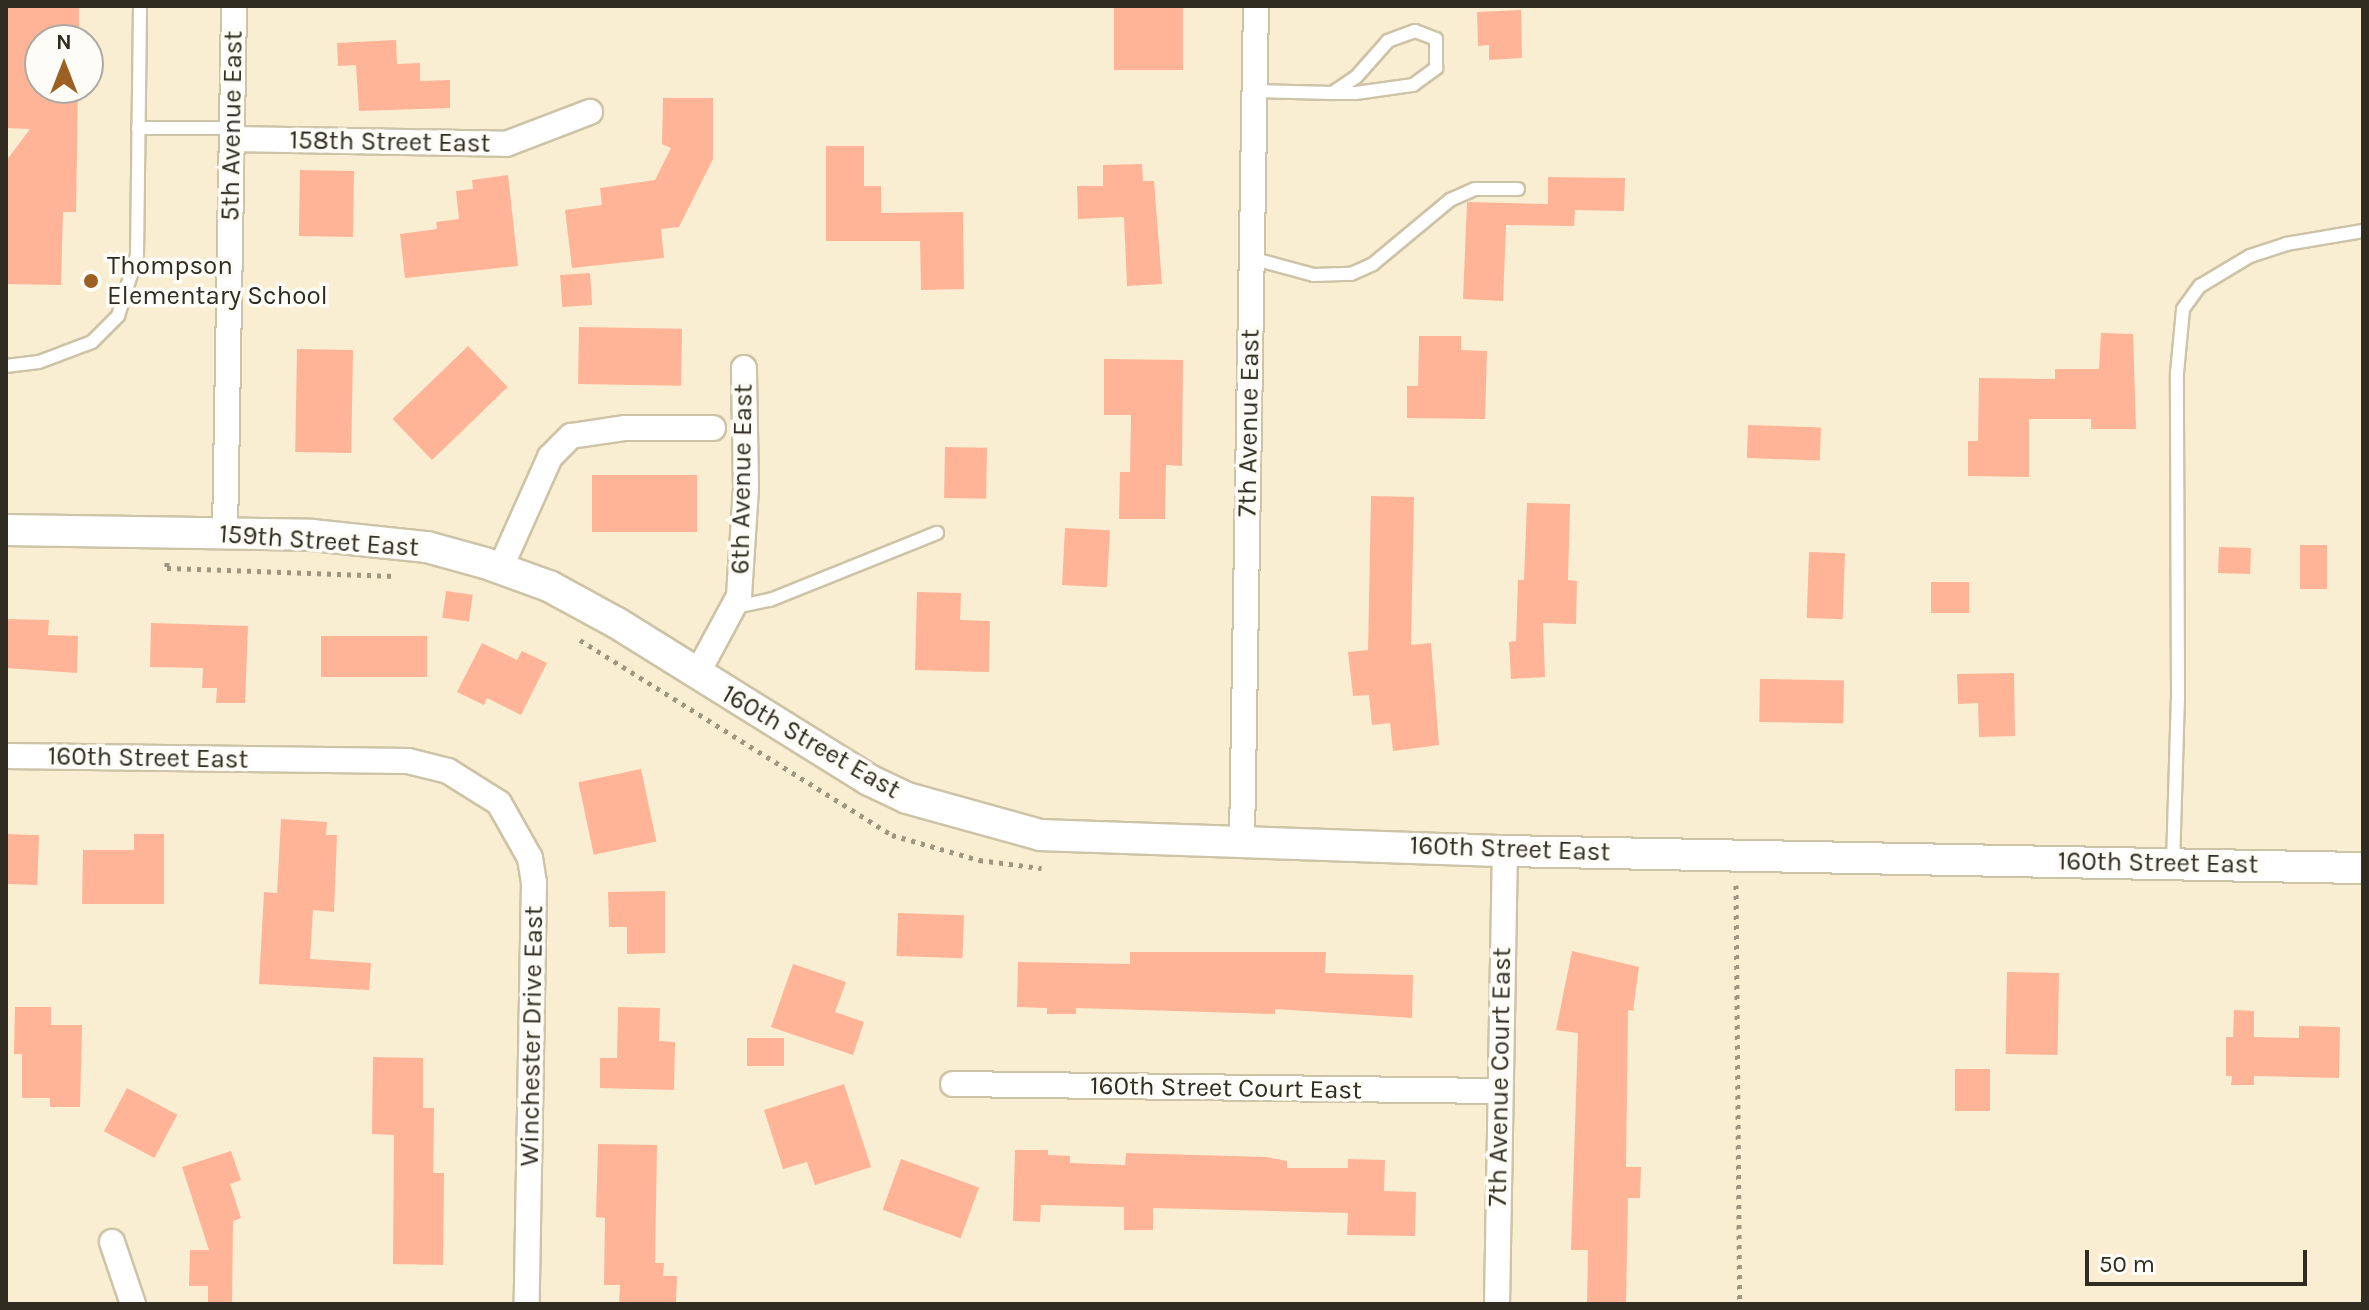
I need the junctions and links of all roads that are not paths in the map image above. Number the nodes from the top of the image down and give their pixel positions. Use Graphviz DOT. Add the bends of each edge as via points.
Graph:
graph roads {
  1 [pos="140,6"];
  2 [pos="234,6"];
  3 [pos="1256,6"];
  4 [pos="1254,91"];
  5 [pos="1332,93"];
  6 [pos="590,112"];
  7 [pos="138,128"];
  8 [pos="233,134"];
  9 [pos="1518,189"];
  10 [pos="2363,231"];
  11 [pos="1251,258"];
  12 [pos="6,366"];
  13 [pos="744,368"];
  14 [pos="713,428"];
  15 [pos="6,530"];
  16 [pos="937,533"];
  17 [pos="225,534"];
  18 [pos="500,569"];
  19 [pos="736,607"];
  20 [pos="697,674"];
  21 [pos="6,756"];
  22 [pos="478,786"];
  23 [pos="1242,839"];
  24 [pos="1505,851"];
  25 [pos="2173,864"];
  26 [pos="2363,868"];
  27 [pos="953,1084"];
  28 [pos="1498,1091"];
  29 [pos="112,1242"];
  30 [pos="133,1304"];
  31 [pos="527,1304"];
  32 [pos="1497,1304"];
  1 -- 7 [label="lane"];
  2 -- 8 [label="street, 5th Avenue East"];
  3 -- 4 [label="street, 7th Avenue East"];
  4 -- 5 [label="lane"];
  4 -- 11 [label="street, 7th Avenue East"];
  5 -- 5 [label="lane" via="1413,85 1436,68 1436,39 1415,31 1388,41 1356,77"];
  6 -- 8 [label="street, 158th Street East" via="506,144"];
  7 -- 8 [label="lane"];
  7 -- 12 [label="lane" via="137,255 118,316 92,342 39,362"];
  8 -- 17 [label="street, 5th Avenue East"];
  9 -- 11 [label="lane" via="1475,189 1450,200 1373,264 1351,274 1314,275"];
  10 -- 25 [label="lane" via="2250,256 2200,286 2183,309 2177,373"];
  11 -- 23 [label="street, 7th Avenue East"];
  13 -- 19 [label="street, 6th Avenue East" via="746,487"];
  14 -- 18 [label="street" via="625,428 571,436 550,457"];
  15 -- 17 [label="street, 159th Street East"];
  16 -- 19 [label="lane" via="770,600"];
  17 -- 18 [label="street, 159th Street East" via="385,541"];
  18 -- 20 [label="street, 159th Street East" via="549,586"];
  19 -- 20 [label="street, 6th Avenue East"];
  20 -- 23 [label="street, 160th Street East" via="869,780 973,818 1040,835"];
  21 -- 22 [label="street, 160th Street East" via="408,761 448,771"];
  22 -- 31 [label="street, Winchester Drive East" via="511,819 530,858 534,882"];
  23 -- 24 [label="street, 160th Street East"];
  24 -- 25 [label="street, 160th Street East"];
  24 -- 28 [label="street, 7th Avenue Court East"];
  25 -- 26 [label="street, 160th Street East"];
  27 -- 28 [label="street, 160th Street Court East"];
  28 -- 32 [label="street, 7th Avenue Court East"];
  29 -- 30 [label="street"];
}
